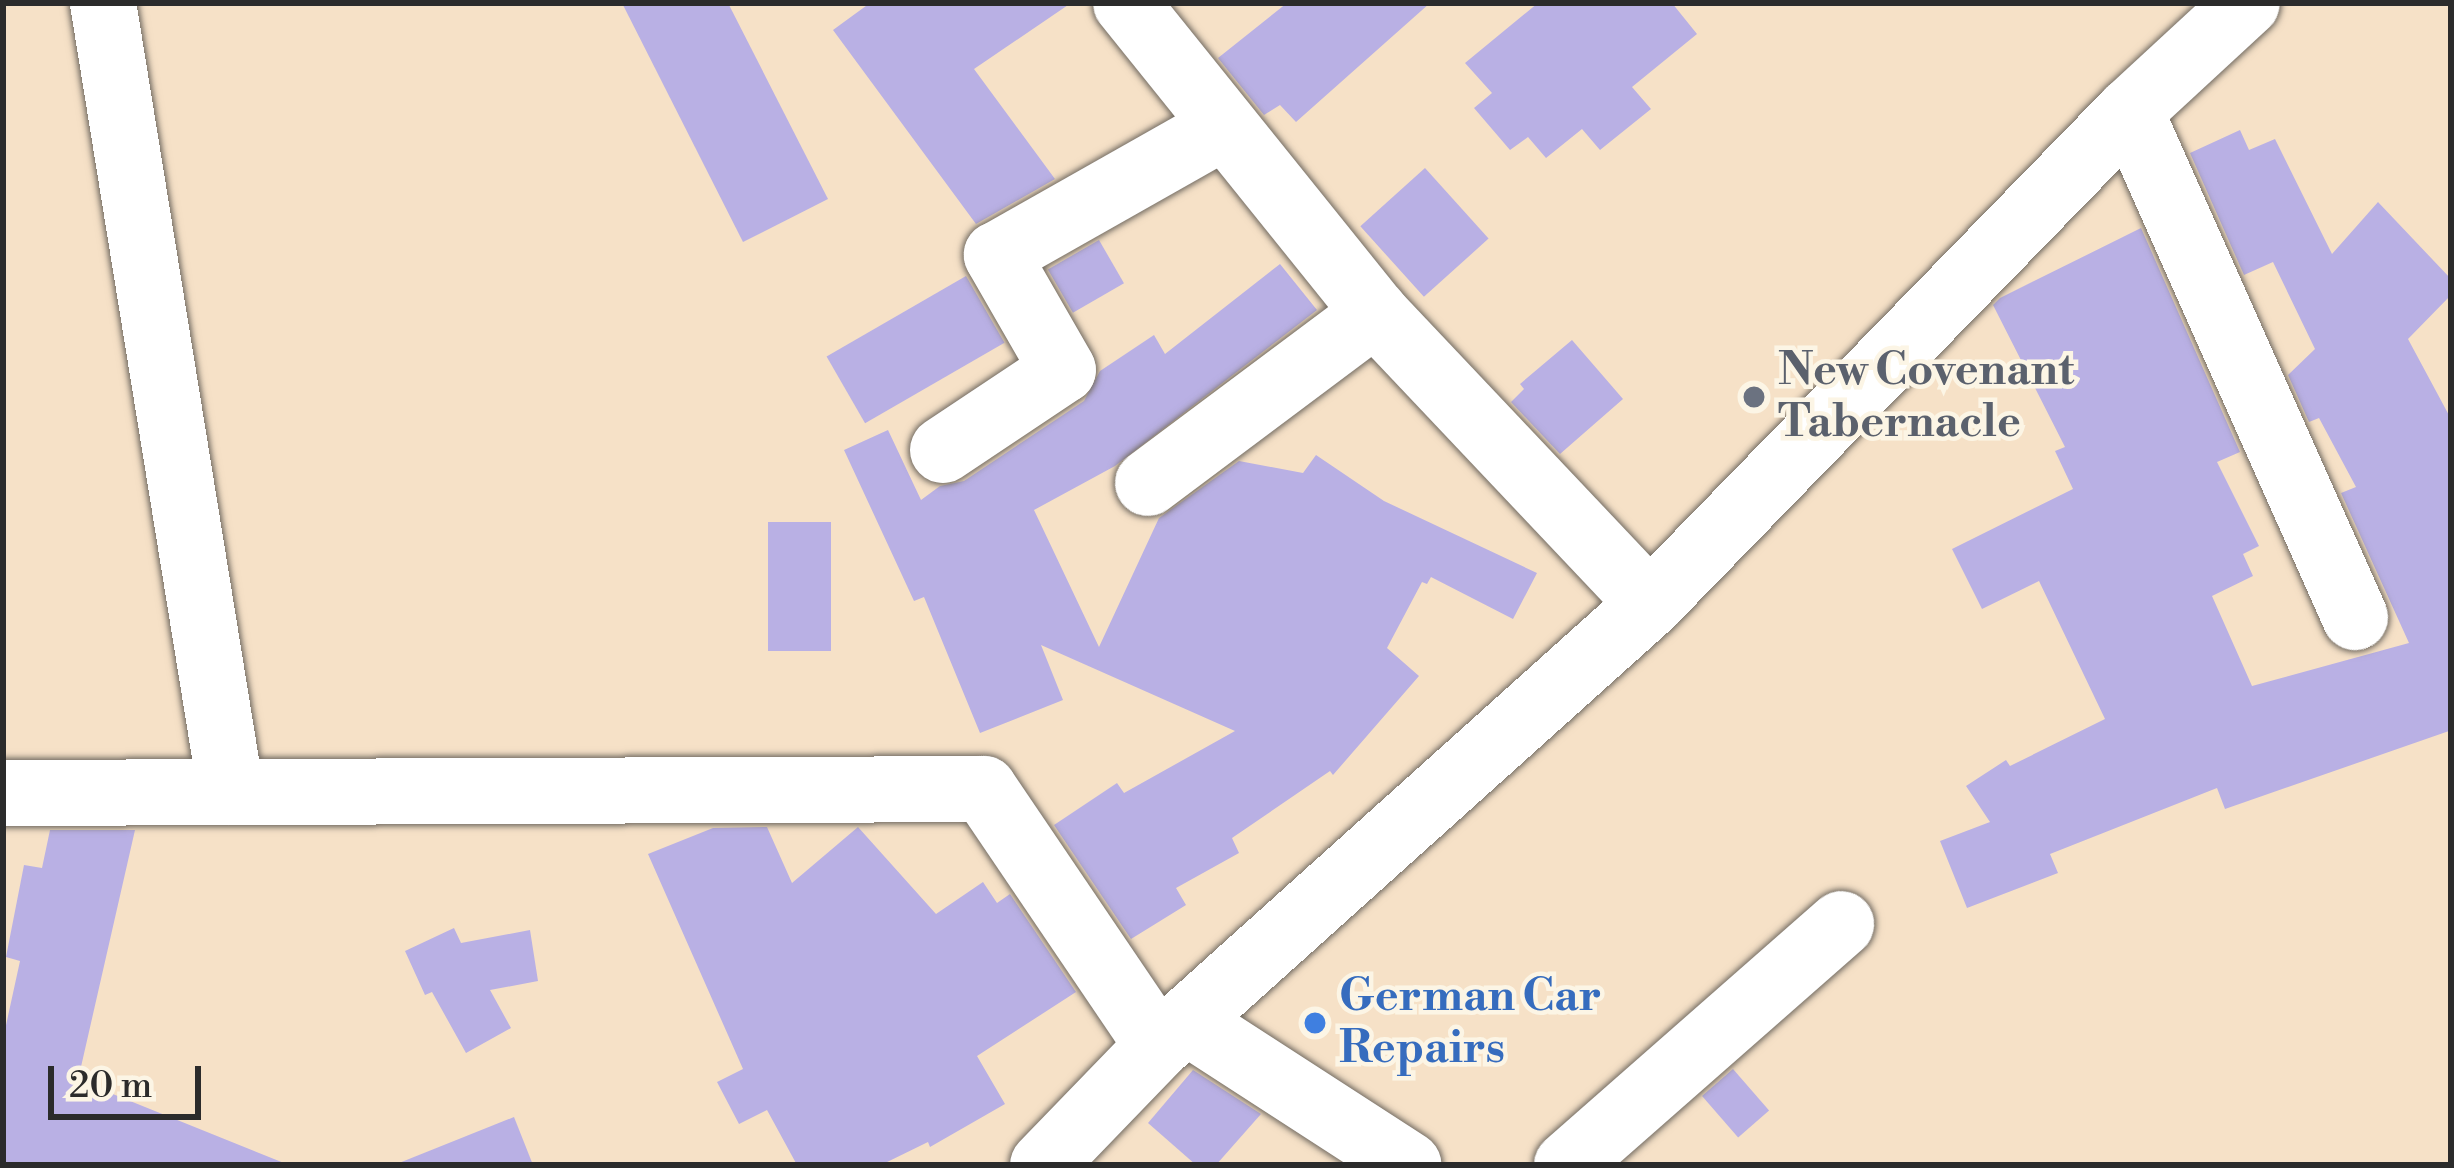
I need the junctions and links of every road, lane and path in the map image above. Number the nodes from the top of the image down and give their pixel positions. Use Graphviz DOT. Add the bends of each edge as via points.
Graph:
graph roads {
  1 [pos="104,3"];
  2 [pos="1126,3"];
  3 [pos="2247,3"];
  4 [pos="2130,111"];
  5 [pos="1223,127"];
  6 [pos="1375,313"];
  7 [pos="943,450"];
  8 [pos="1148,483"];
  9 [pos="1650,604"];
  10 [pos="2355,617"];
  11 [pos="231,792"];
  12 [pos="3,793"];
  13 [pos="1841,924"];
  14 [pos="1172,1034"];
  15 [pos="1043,1165"];
  16 [pos="1409,1165"];
  17 [pos="1567,1165"];
  1 -- 11 [label="street"];
  2 -- 5 [label="street"];
  3 -- 4 [label="street"];
  4 -- 9 [label="street"];
  4 -- 10 [label="street"];
  5 -- 6 [label="street"];
  5 -- 7 [label="street" via="998,255 1064,370"];
  6 -- 8 [label="street"];
  6 -- 9 [label="street"];
  9 -- 14 [label="street"];
  11 -- 12 [label="street"];
  11 -- 14 [label="street" via="984,789"];
  13 -- 17 [label="street"];
  14 -- 15 [label="street"];
  14 -- 16 [label="street"];
}
